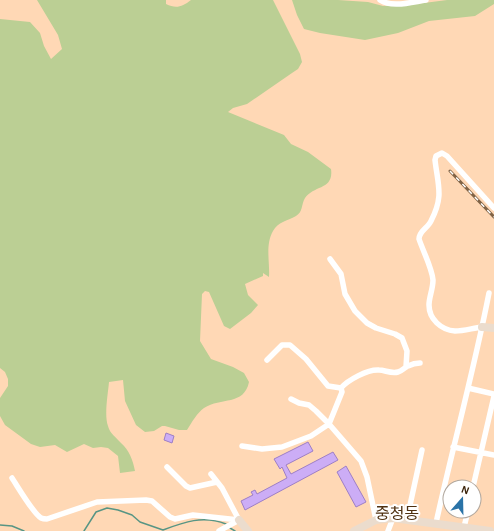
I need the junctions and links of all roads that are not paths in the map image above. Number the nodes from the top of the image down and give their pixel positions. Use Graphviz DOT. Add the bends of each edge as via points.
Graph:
graph roads {
  1 [pos="380,0"];
  2 [pos="426,0"];
  3 [pos="494,208"];
  4 [pos="330,259"];
  5 [pos="489,293"];
  6 [pos="482,327"];
  7 [pos="494,328"];
  8 [pos="267,360"];
  9 [pos="420,363"];
  10 [pos="406,367"];
  11 [pos="341,388"];
  12 [pos="468,388"];
  13 [pos="494,395"];
  14 [pos="291,399"];
  15 [pos="330,424"];
  16 [pos="242,446"];
  17 [pos="453,447"];
  18 [pos="422,450"];
  19 [pos="480,452"];
  20 [pos="494,455"];
  21 [pos="167,467"];
  22 [pos="211,474"];
  23 [pos="12,478"];
  24 [pos="475,479"];
  25 [pos="217,482"];
  26 [pos="393,518"];
  27 [pos="407,519"];
  28 [pos="466,519"];
  29 [pos="239,520"];
  30 [pos="376,520"];
  31 [pos="436,523"];
  32 [pos="464,527"];
  33 [pos="220,531"];
  34 [pos="248,531"];
  35 [pos="354,531"];
  36 [pos="388,531"];
  37 [pos="490,531"];
  1 -- 2 [label="street" via="391,4"];
  3 -- 6 [label="street" via="447,156 442,153 436,156 440,198 431,223 419,236 433,280 430,309 432,317 447,329"];
  4 -- 10 [label="street" via="340,274 348,300 359,316 376,328 402,338 407,351"];
  5 -- 6 [label="street"];
  6 -- 7 [label="street"];
  6 -- 12 [label="street"];
  8 -- 11 [label="street" via="282,344 290,345 306,359 328,386"];
  9 -- 10 [label="street"];
  10 -- 11 [label="street" via="399,372 373,370 354,378"];
  11 -- 15 [label="street" via="342,392"];
  12 -- 13 [label="street"];
  12 -- 17 [label="street"];
  13 -- 19 [label="street"];
  14 -- 15 [label="street" via="309,405"];
  15 -- 16 [label="street" via="311,436 282,447 262,449"];
  15 -- 30 [label="street" via="361,461"];
  17 -- 19 [label="street"];
  17 -- 31 [label="street"];
  18 -- 27 [label="street"];
  19 -- 20 [label="street"];
  19 -- 24 [label="street"];
  21 -- 25 [label="street" via="190,488"];
  22 -- 25 [label="street"];
  23 -- 29 [label="street" via="34,512 43,519 97,502 152,500 175,519 193,515"];
  25 -- 29 [label="street"];
  26 -- 27 [label="street"];
  26 -- 30 [label="street"];
  26 -- 36 [label="street"];
  27 -- 31 [label="street"];
  28 -- 32 [label="street"];
  29 -- 33 [label="street"];
  29 -- 34 [label="street"];
  30 -- 35 [label="street"];
  31 -- 32 [label="street"];
  32 -- 37 [label="street"];
}
